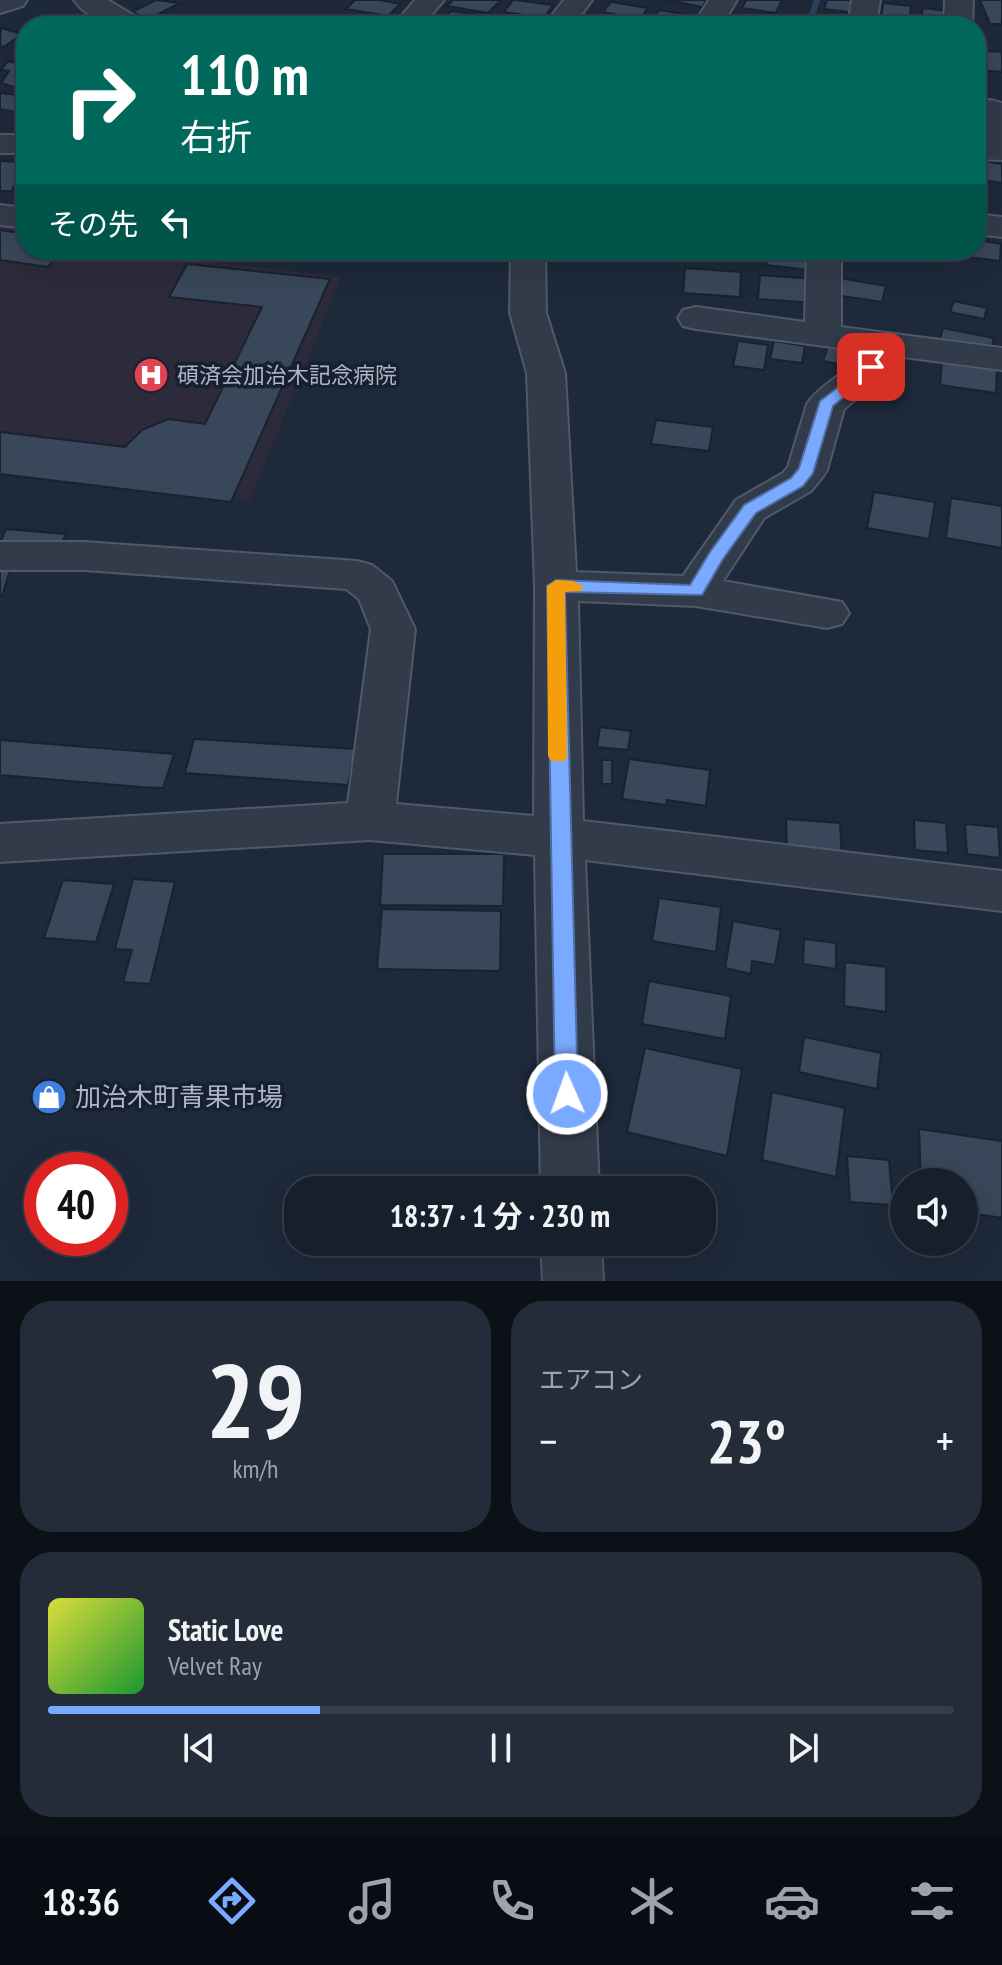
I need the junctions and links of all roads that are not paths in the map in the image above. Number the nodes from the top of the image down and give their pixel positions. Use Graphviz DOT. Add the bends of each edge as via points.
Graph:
graph roads {
  1 [pos="13,0"];
  2 [pos="88,0"];
  3 [pos="430,0"];
  4 [pos="578,0"];
  5 [pos="0,5"];
  6 [pos="114,16"];
  7 [pos="416,16"];
  8 [pos="566,16"];
  9 [pos="991,109"];
  10 [pos="986,151"];
  11 [pos="528,260"];
  12 [pos="824,260"];
  13 [pos="696,318"];
  14 [pos="823,334"];
  15 [pos="884,344"];
  16 [pos="1002,359"];
  17 [pos="0,556"];
  18 [pos="556,586"];
  19 [pos="696,591"];
  20 [pos="827,613"];
  21 [pos="370,821"];
  22 [pos="559,838"];
  23 [pos="0,843"];
  24 [pos="1002,891"];
  25 [pos="570,1176"];
  26 [pos="572,1256"];
  27 [pos="573,1281"];
  1 -- 5 [label="street"];
  2 -- 6 [label="street"];
  3 -- 7 [label="street"];
  4 -- 8 [label="street"];
  9 -- 10 [label="street" via="997,152"];
  11 -- 18 [label="street" via="528,313 546,373"];
  12 -- 14 [label="street"];
  13 -- 14 [label="street"];
  14 -- 15 [label="street"];
  15 -- 16 [label="street"];
  15 -- 19 [label="street" via="871,367 826,404 807,470 797,482 750,509"];
  17 -- 21 [label="street" via="84,556 357,575 377,591 393,629"];
  18 -- 19 [label="street"];
  18 -- 22 [label="street"];
  19 -- 20 [label="street"];
  21 -- 22 [label="street"];
  21 -- 23 [label="street"];
  22 -- 24 [label="street"];
  22 -- 25 [label="street"];
  26 -- 27 [label="street"];
}
